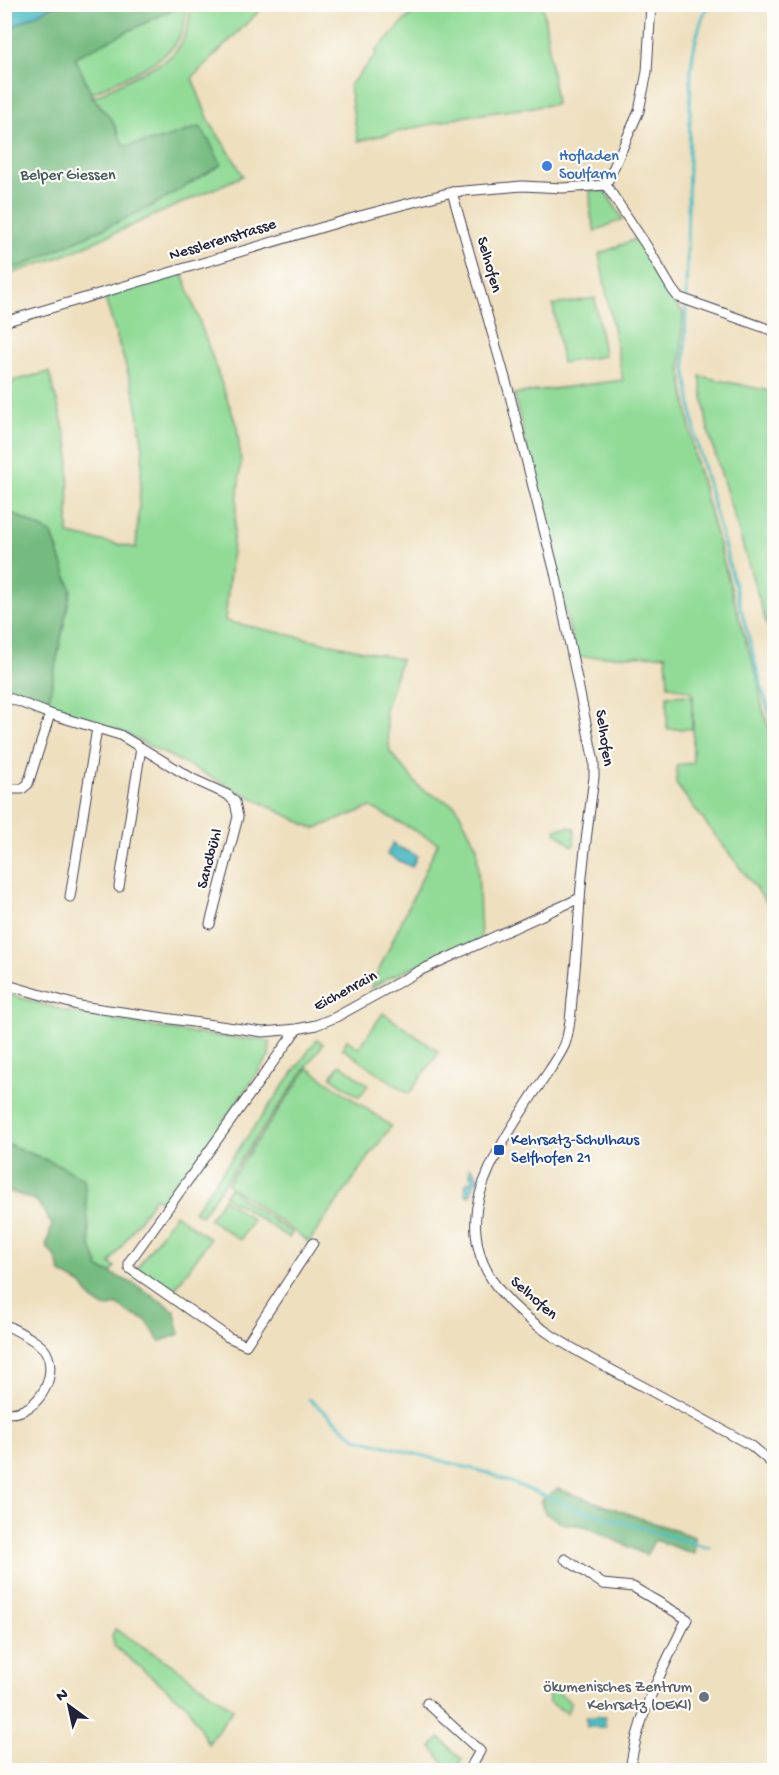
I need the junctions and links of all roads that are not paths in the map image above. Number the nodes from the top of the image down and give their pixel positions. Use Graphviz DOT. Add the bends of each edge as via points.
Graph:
graph roads {
  1 [pos="651,4"];
  2 [pos="606,185"];
  3 [pos="452,192"];
  4 [pos="4,322"];
  5 [pos="774,331"];
  6 [pos="4,696"];
  7 [pos="50,714"];
  8 [pos="97,728"];
  9 [pos="141,748"];
  10 [pos="4,789"];
  11 [pos="118,887"];
  12 [pos="70,897"];
  13 [pos="580,897"];
  14 [pos="210,924"];
  15 [pos="4,984"];
  16 [pos="297,1029"];
  17 [pos="313,1244"];
  18 [pos="4,1324"];
  19 [pos="4,1412"];
  20 [pos="774,1465"];
  21 [pos="565,1559"];
  22 [pos="427,1703"];
  23 [pos="469,1770"];
  24 [pos="630,1770"];
  1 -- 2 [label="street" via="639,111"];
  2 -- 3 [label="street"];
  2 -- 5 [label="street" via="681,299"];
  3 -- 4 [label="street, Nesslerenstrasse"];
  3 -- 13 [label="street, Selhofen" via="556,577 592,752 594,777"];
  6 -- 7 [label="street, Sandbühl"];
  7 -- 8 [label="street, Sandbühl"];
  7 -- 10 [label="street" via="28,784 21,789"];
  8 -- 9 [label="street, Sandbühl" via="120,735"];
  8 -- 12 [label="street"];
  9 -- 11 [label="street"];
  9 -- 14 [label="street, Sandbühl" via="235,802 238,816"];
  13 -- 16 [label="street, Eichenrain" via="419,971 336,1017"];
  13 -- 20 [label="street, Selhofen" via="566,1042 502,1144 480,1194 476,1227 482,1261 496,1287 528,1318 592,1359 752,1446"];
  15 -- 16 [label="street, Eichenrain" via="80,1006 263,1032"];
  16 -- 17 [label="street" via="129,1262 129,1268 228,1337 246,1345"];
  18 -- 19 [label="street" via="42,1347 51,1368 35,1402 20,1412"];
  21 -- 24 [label="street" via="603,1584 633,1587 687,1619 651,1693"];
  22 -- 23 [label="street" via="480,1751"];
}
